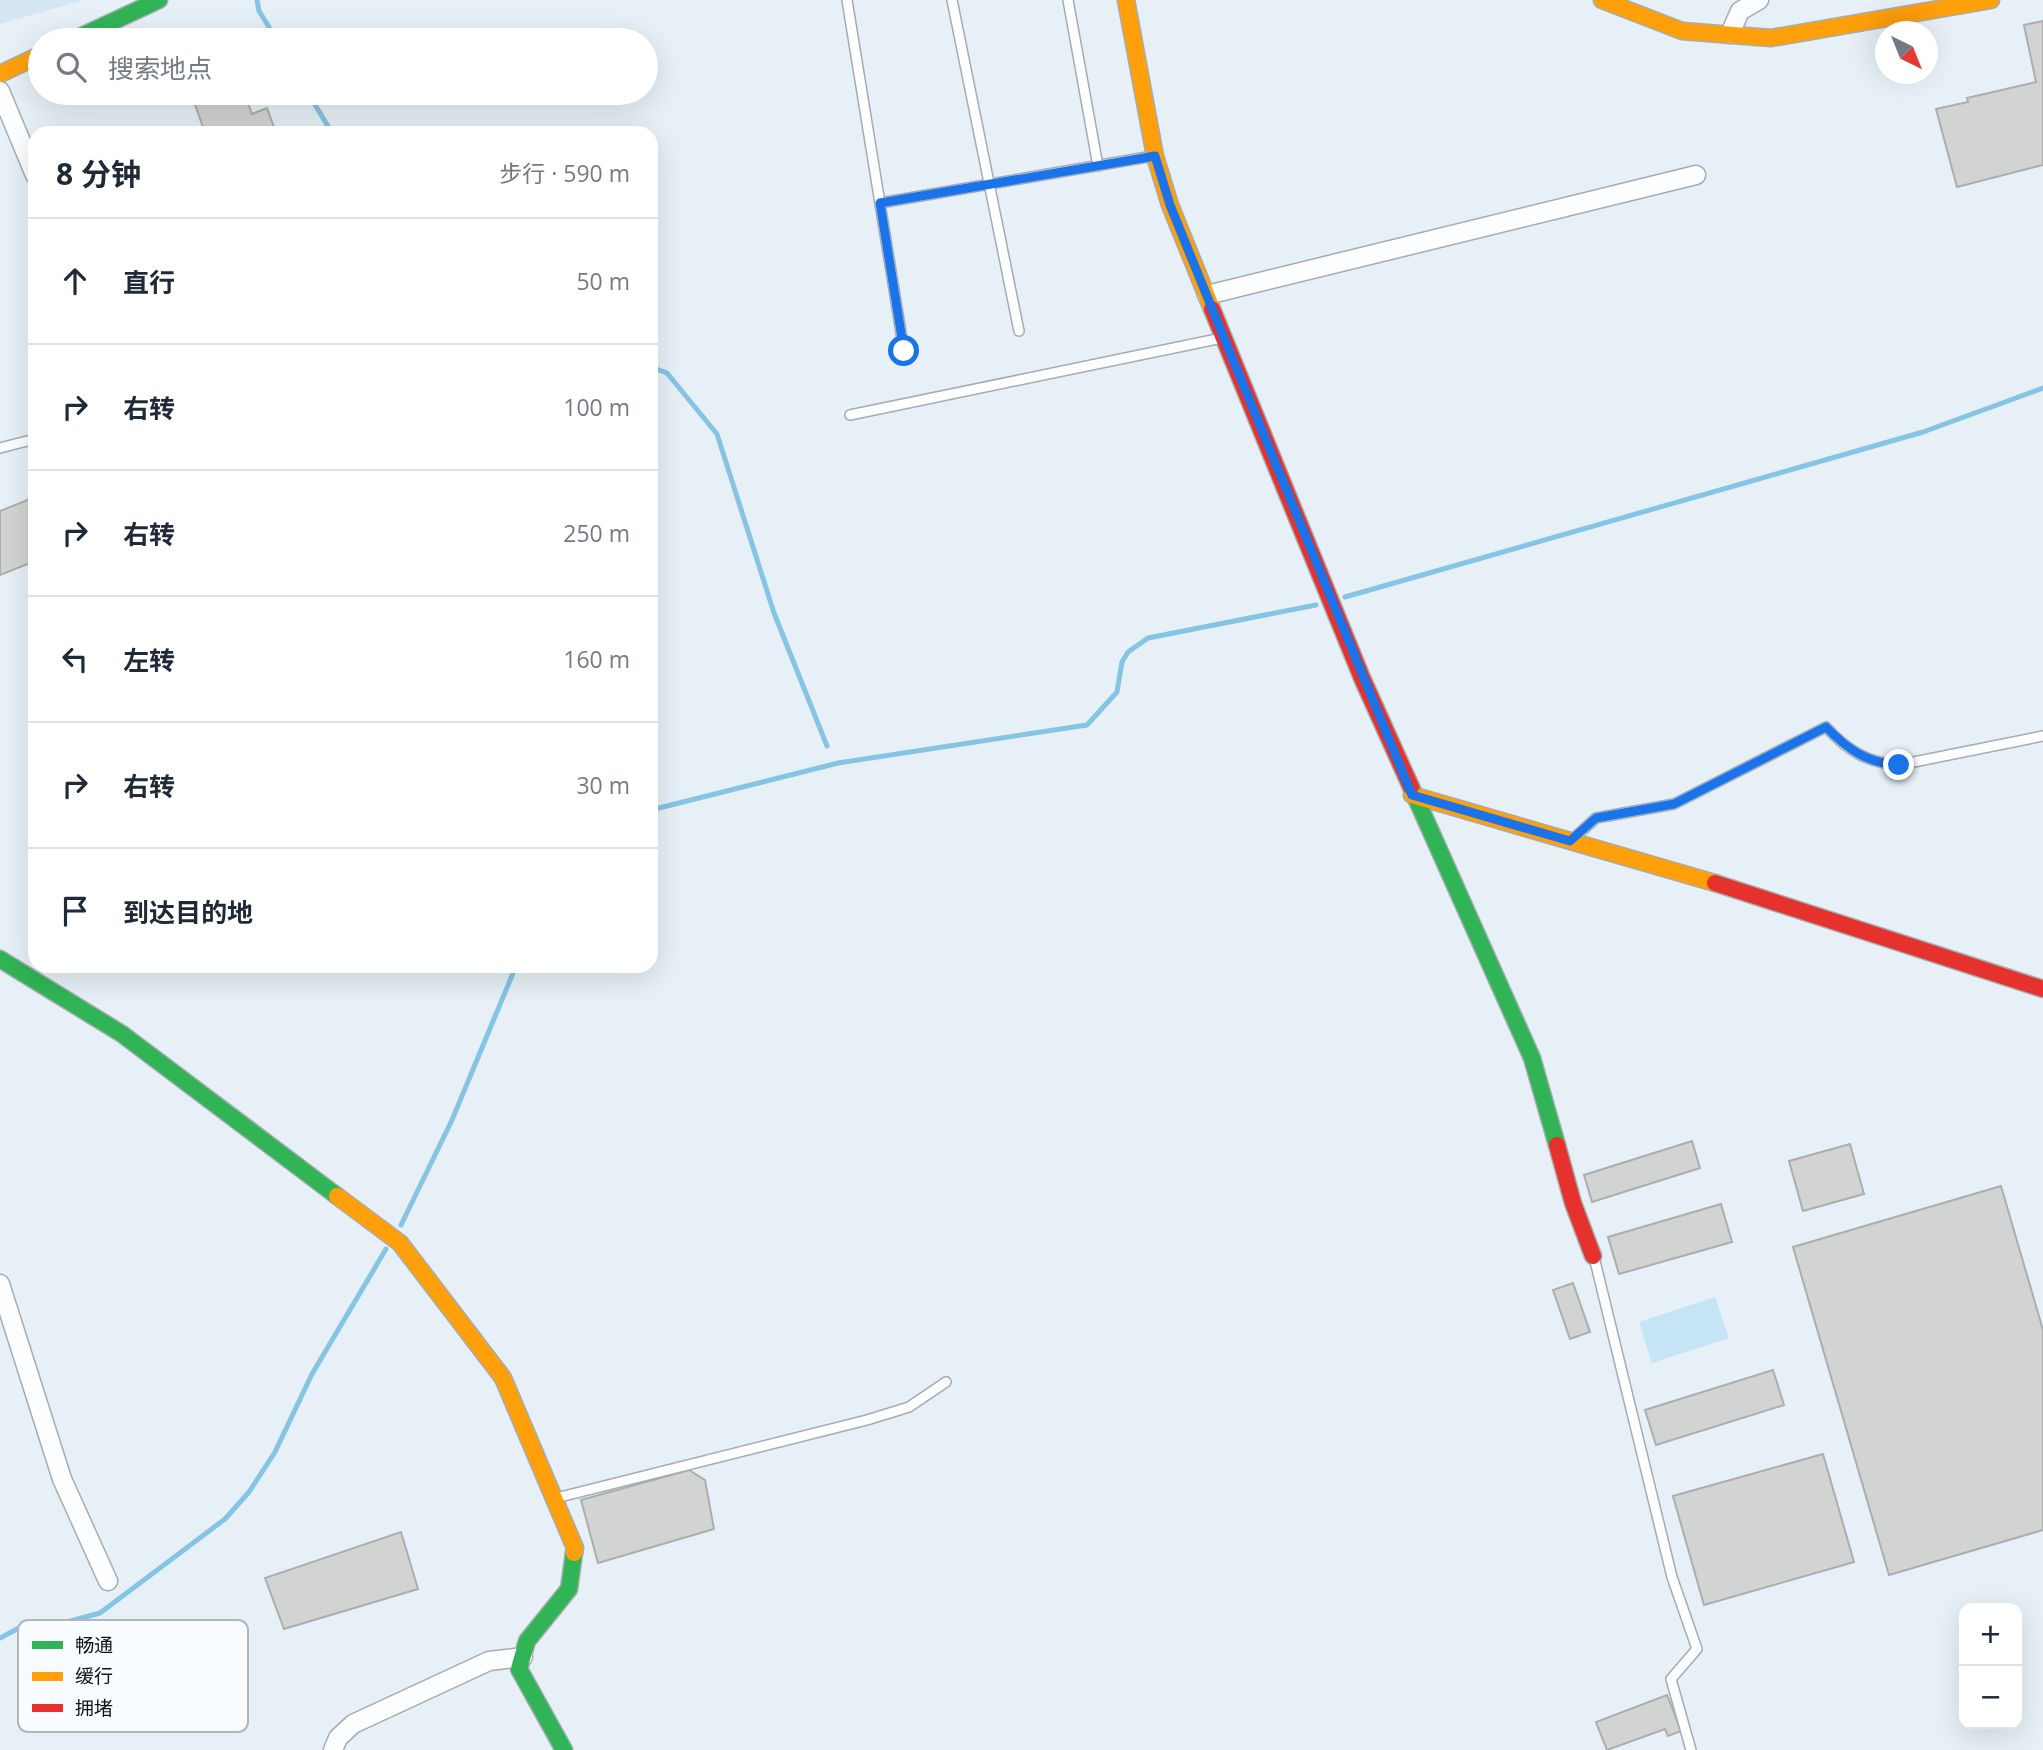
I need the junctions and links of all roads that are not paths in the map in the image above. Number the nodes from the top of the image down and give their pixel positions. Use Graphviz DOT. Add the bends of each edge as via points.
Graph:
graph roads {
  1 [pos="159,0"];
  2 [pos="847,0"];
  3 [pos="952,0"];
  4 [pos="1068,0"];
  5 [pos="1126,0"];
  6 [pos="1602,0"];
  7 [pos="1759,0"];
  8 [pos="1991,0"];
  9 [pos="99,28"];
  10 [pos="1730,34"];
  11 [pos="28,61"];
  12 [pos="0,74"];
  13 [pos="0,91"];
  14 [pos="1155,156"];
  15 [pos="28,158"];
  16 [pos="1098,166"];
  17 [pos="1696,175"];
  18 [pos="992,184"];
  19 [pos="880,203"];
  20 [pos="1207,295"];
  21 [pos="1019,331"];
  22 [pos="1224,338"];
  23 [pos="904,351"];
  24 [pos="850,415"];
  25 [pos="28,441"];
  26 [pos="0,447"];
  27 [pos="2043,736"];
  28 [pos="1412,795"];
  29 [pos="1570,841"];
  30 [pos="0,959"];
  31 [pos="2043,989"];
  32 [pos="1593,1256"];
  33 [pos="0,1284"];
  34 [pos="946,1382"];
  35 [pos="554,1498"];
  36 [pos="108,1581"];
  37 [pos="523,1657"];
  38 [pos="333,1750"];
  39 [pos="564,1750"];
  40 [pos="1691,1750"];
  1 -- 9 [label="street"];
  2 -- 19 [label="lane"];
  3 -- 18 [label="lane"];
  4 -- 16 [label="lane"];
  5 -- 14 [label="street"];
  6 -- 10 [label="street" via="1682,31"];
  7 -- 10 [label="street" via="1740,11"];
  8 -- 10 [label="street" via="1772,38"];
  11 -- 12 [label="street"];
  13 -- 15 [label="street"];
  14 -- 16 [label="lane"];
  14 -- 20 [label="street"];
  16 -- 18 [label="lane"];
  17 -- 20 [label="street"];
  18 -- 19 [label="lane"];
  18 -- 21 [label="lane"];
  19 -- 23 [label="lane"];
  20 -- 22 [label="street"];
  22 -- 24 [label="lane"];
  22 -- 28 [label="street"];
  25 -- 26 [label="lane"];
  27 -- 29 [label="lane" via="1899,765 1861,757 1826,727 1674,804 1596,818"];
  28 -- 29 [label="street"];
  28 -- 32 [label="street" via="1532,1058 1573,1203"];
  29 -- 31 [label="street" via="1790,905"];
  30 -- 35 [label="street" via="122,1034 400,1243 503,1378"];
  32 -- 40 [label="lane" via="1672,1577 1697,1649 1671,1679"];
  33 -- 36 [label="street" via="62,1479"];
  34 -- 35 [label="lane" via="909,1407 867,1420"];
  35 -- 37 [label="street" via="575,1548 569,1589 527,1641"];
  37 -- 38 [label="street" via="489,1661 353,1724"];
  37 -- 39 [label="street" via="519,1670"];
}
